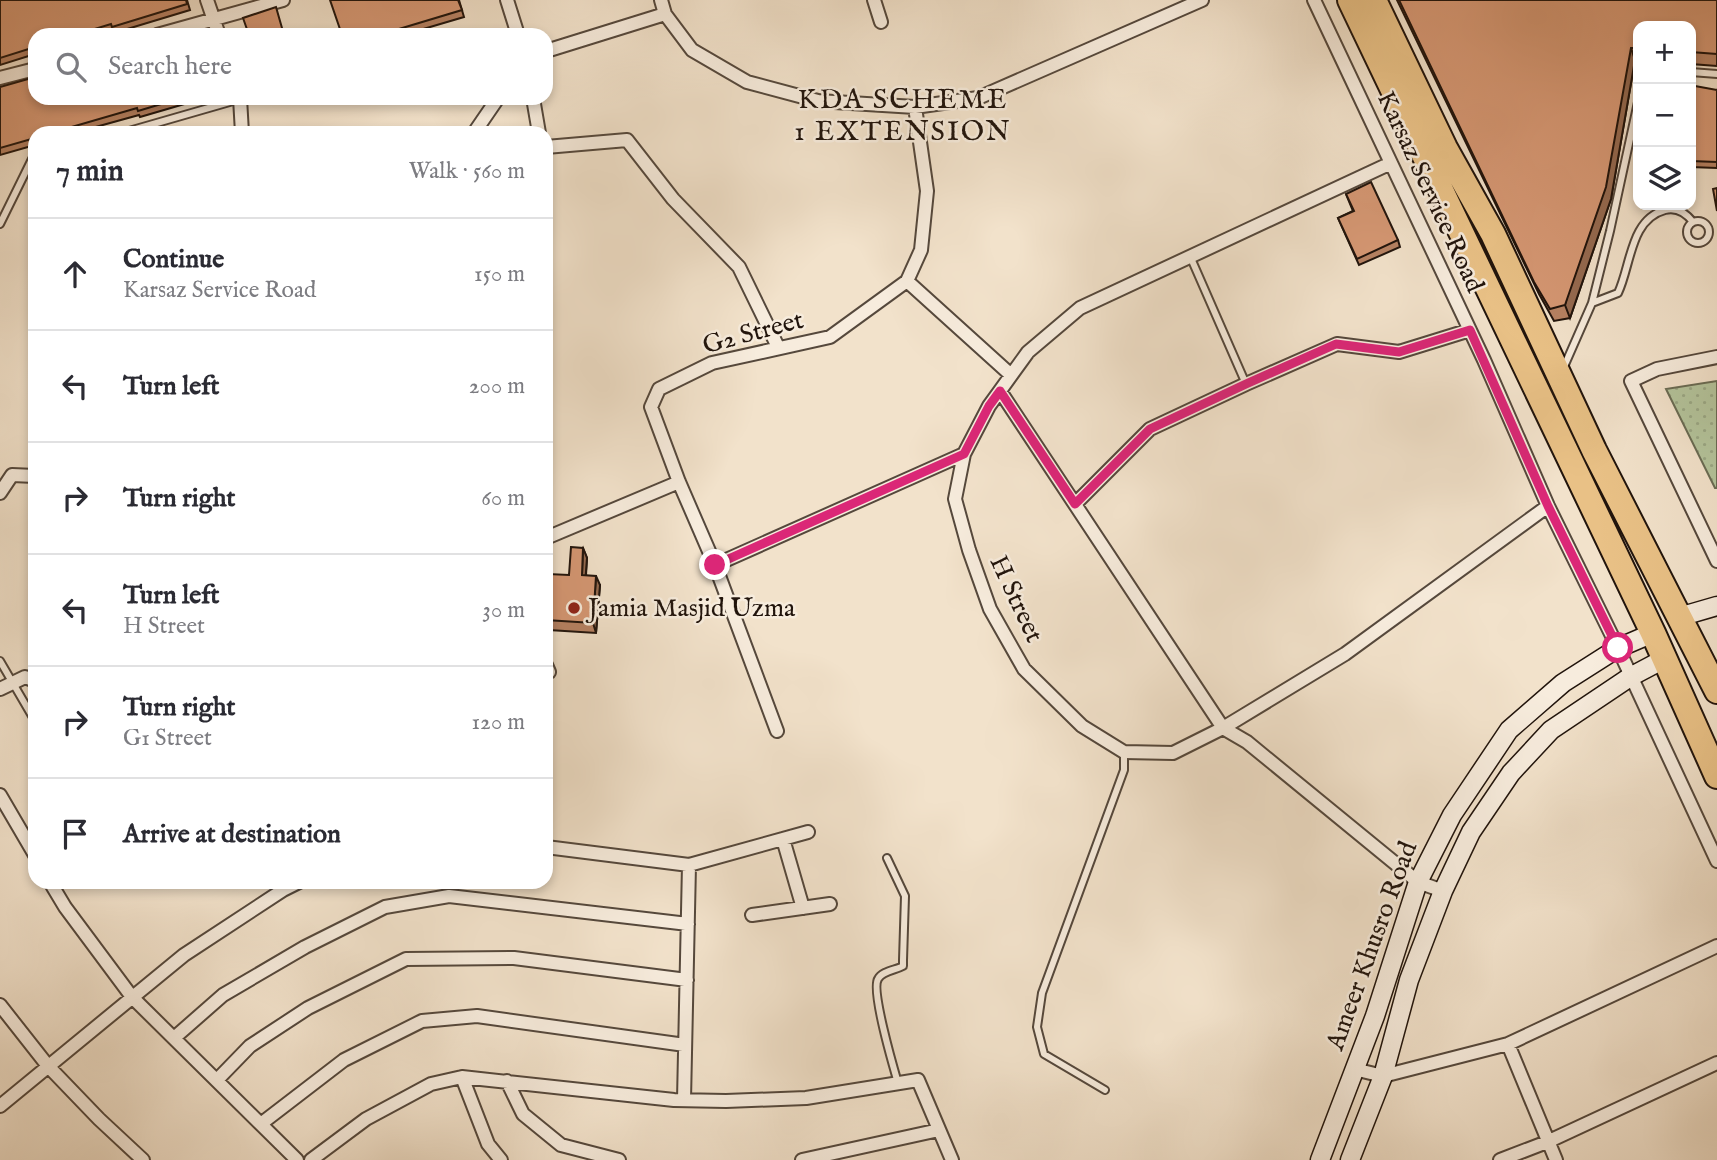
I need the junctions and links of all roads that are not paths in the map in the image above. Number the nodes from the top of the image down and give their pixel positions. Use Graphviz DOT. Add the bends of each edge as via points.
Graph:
graph roads {
  1 [pos="207,0"];
  2 [pos="283,0"];
  3 [pos="507,0"];
  4 [pos="661,0"];
  5 [pos="874,0"];
  6 [pos="1202,0"];
  7 [pos="1314,0"];
  8 [pos="1350,0"];
  9 [pos="1374,0"];
  10 [pos="1174,6"];
  11 [pos="665,14"];
  12 [pos="213,19"];
  13 [pos="881,22"];
  14 [pos="182,28"];
  15 [pos="216,28"];
  16 [pos="516,28"];
  17 [pos="553,49"];
  18 [pos="28,71"];
  19 [pos="1696,72"];
  20 [pos="1717,74"];
  21 [pos="0,78"];
  22 [pos="216,105"];
  23 [pos="240,105"];
  24 [pos="493,105"];
  25 [pos="534,105"];
  26 [pos="915,107"];
  27 [pos="146,126"];
  28 [pos="242,126"];
  29 [pos="479,126"];
  30 [pos="538,126"];
  31 [pos="1633,126"];
  32 [pos="553,146"];
  33 [pos="1391,163"];
  34 [pos="28,167"];
  35 [pos="1693,222"];
  36 [pos="0,224"];
  37 [pos="1190,256"];
  38 [pos="907,281"];
  39 [pos="1592,303"];
  40 [pos="1470,330"];
  41 [pos="778,347"];
  42 [pos="1717,357"];
  43 [pos="1011,375"];
  44 [pos="1559,377"];
  45 [pos="1246,384"];
  46 [pos="1000,391"];
  47 [pos="964,454"];
  48 [pos="28,476"];
  49 [pos="679,482"];
  50 [pos="0,493"];
  51 [pos="1075,504"];
  52 [pos="1548,506"];
  53 [pos="553,535"];
  54 [pos="1717,561"];
  55 [pos="715,565"];
  56 [pos="1717,606"];
  57 [pos="1679,617"];
  58 [pos="1653,633"];
  59 [pos="1618,648"];
  60 [pos="1664,659"];
  61 [pos="0,661"];
  62 [pos="1630,677"];
  63 [pos="28,678"];
  64 [pos="6,686"];
  65 [pos="1717,691"];
  66 [pos="28,712"];
  67 [pos="1223,728"];
  68 [pos="778,731"];
  69 [pos="1124,752"];
  70 [pos="1717,776"];
  71 [pos="0,795"];
  72 [pos="808,832"];
  73 [pos="783,839"];
  74 [pos="28,843"];
  75 [pos="553,847"];
  76 [pos="887,858"];
  77 [pos="1717,861"];
  78 [pos="689,865"];
  79 [pos="1418,882"];
  80 [pos="54,889"];
  81 [pos="283,889"];
  82 [pos="1443,891"];
  83 [pos="830,904"];
  84 [pos="803,908"];
  85 [pos="752,915"];
  86 [pos="688,924"];
  87 [pos="1717,946"];
  88 [pos="687,980"];
  89 [pos="132,997"];
  90 [pos="0,1005"];
  91 [pos="174,1038"];
  92 [pos="1508,1044"];
  93 [pos="685,1045"];
  94 [pos="1717,1063"];
  95 [pos="48,1066"];
  96 [pos="1354,1069"];
  97 [pos="1383,1076"];
  98 [pos="462,1077"];
  99 [pos="217,1080"];
  100 [pos="507,1081"];
  101 [pos="898,1083"];
  102 [pos="1105,1090"];
  103 [pos="684,1100"];
  104 [pos="0,1106"];
  105 [pos="262,1124"];
  106 [pos="939,1130"];
  107 [pos="1547,1142"];
  108 [pos="143,1160"];
  109 [pos="297,1160"];
  110 [pos="312,1160"];
  111 [pos="501,1160"];
  112 [pos="619,1160"];
  113 [pos="802,1160"];
  114 [pos="952,1160"];
  115 [pos="1320,1160"];
  116 [pos="1350,1160"];
  117 [pos="1500,1160"];
  118 [pos="1556,1160"];
  1 -- 12 [label="street"];
  2 -- 12 [label="street"];
  3 -- 16 [label="street"];
  4 -- 11 [label="street"];
  5 -- 13 [label="street"];
  6 -- 10 [label="street"];
  7 -- 33 [label="street, Karsaz Service Road"];
  8 -- 58 [label="highway"];
  9 -- 44 [label="highway" via="1445,148 1493,234"];
  10 -- 26 [label="street" via="978,98"];
  11 -- 17 [label="street"];
  11 -- 26 [label="street" via="692,50 747,82 818,101"];
  12 -- 14 [label="street"];
  12 -- 15 [label="street"];
  18 -- 21 [label="street"];
  19 -- 20 [label="lane"];
  22 -- 27 [label="lane"];
  23 -- 28 [label="street"];
  24 -- 29 [label="street"];
  25 -- 30 [label="street"];
  26 -- 38 [label="street" via="927,191 921,250"];
  31 -- 39 [label="lane"];
  32 -- 41 [label="street" via="627,140 673,199 739,267"];
  33 -- 37 [label="street, H Street"];
  33 -- 40 [label="street, Karsaz Service Road"];
  34 -- 36 [label="lane"];
  35 -- 39 [label="lane" via="1676,209 1653,214 1637,233 1618,293"];
  37 -- 43 [label="street, H Street" via="1080,308 1028,352"];
  37 -- 45 [label="lane"];
  38 -- 41 [label="street, G2 Street" via="830,337"];
  38 -- 43 [label="street"];
  39 -- 44 [label="lane"];
  40 -- 45 [label="street" via="1399,352 1336,344"];
  40 -- 52 [label="street, Karsaz Service Road"];
  41 -- 49 [label="street, G2 Street" via="712,363 659,389 651,407"];
  42 -- 54 [label="street" via="1657,369 1631,382"];
  43 -- 46 [label="street, H Street"];
  44 -- 57 [label="highway"];
  45 -- 51 [label="street" via="1150,429"];
  46 -- 47 [label="street, H Street"];
  46 -- 51 [label="street"];
  47 -- 55 [label="street"];
  47 -- 69 [label="street, H Street" via="955,499 990,609 1024,668 1082,726"];
  48 -- 50 [label="street" via="12,475"];
  49 -- 53 [label="street"];
  49 -- 55 [label="street, G2 Street"];
  51 -- 67 [label="street"];
  52 -- 59 [label="street, Karsaz Service Road"];
  52 -- 67 [label="street" via="1345,654"];
  55 -- 68 [label="street, G2 Street"];
  56 -- 57 [label="main road"];
  57 -- 65 [label="highway"];
  58 -- 59 [label="main road, Ameer Khusro Road"];
  58 -- 60 [label="highway"];
  59 -- 62 [label="street, Karsaz Service Road"];
  59 -- 79 [label="main road, Ameer Khusro Road" via="1563,683 1509,730 1452,815"];
  60 -- 62 [label="main road, Ameer Khusro Road"];
  60 -- 70 [label="highway"];
  61 -- 64 [label="lane"];
  62 -- 77 [label="street, Karsaz Service Road"];
  62 -- 82 [label="main road, Ameer Khusro Road" via="1551,730 1511,773 1471,832"];
  63 -- 64 [label="street"];
  64 -- 66 [label="lane"];
  67 -- 69 [label="street" via="1173,753"];
  67 -- 79 [label="street" via="1247,742"];
  69 -- 102 [label="lane" via="1124,769 1042,993 1037,1027 1044,1054"];
  71 -- 74 [label="street"];
  72 -- 73 [label="street"];
  73 -- 78 [label="street"];
  73 -- 84 [label="street"];
  75 -- 78 [label="street"];
  76 -- 101 [label="lane" via="905,896 903,966 882,975 876,986"];
  78 -- 86 [label="street"];
  79 -- 82 [label="street"];
  79 -- 96 [label="main road, Ameer Khusro Road"];
  80 -- 89 [label="street"];
  81 -- 89 [label="street" via="184,955"];
  82 -- 97 [label="main road, Ameer Khusro Road" via="1409,980"];
  83 -- 84 [label="street"];
  84 -- 85 [label="street"];
  86 -- 88 [label="street"];
  86 -- 91 [label="street" via="449,896 386,907 223,995"];
  87 -- 92 [label="street"];
  88 -- 93 [label="street"];
  88 -- 99 [label="street" via="514,958 407,959 308,1008 250,1046"];
  89 -- 91 [label="street"];
  89 -- 95 [label="street"];
  90 -- 95 [label="street"];
  91 -- 99 [label="street"];
  92 -- 97 [label="street"];
  92 -- 107 [label="street"];
  93 -- 103 [label="street"];
  93 -- 105 [label="street" via="477,1016 422,1021 344,1060"];
  94 -- 107 [label="street"];
  95 -- 104 [label="street"];
  95 -- 108 [label="street"];
  96 -- 97 [label="street"];
  96 -- 115 [label="main road, Ameer Khusro Road"];
  97 -- 116 [label="main road, Ameer Khusro Road"];
  98 -- 100 [label="street"];
  98 -- 110 [label="street" via="431,1084 366,1119"];
  98 -- 111 [label="street" via="488,1144"];
  99 -- 105 [label="street"];
  100 -- 103 [label="street"];
  100 -- 112 [label="street" via="523,1114 561,1145"];
  101 -- 103 [label="street" via="806,1098"];
  101 -- 106 [label="street" via="918,1080"];
  105 -- 109 [label="street"];
  106 -- 113 [label="street"];
  106 -- 114 [label="street"];
  107 -- 117 [label="street"];
  107 -- 118 [label="street"];
}
